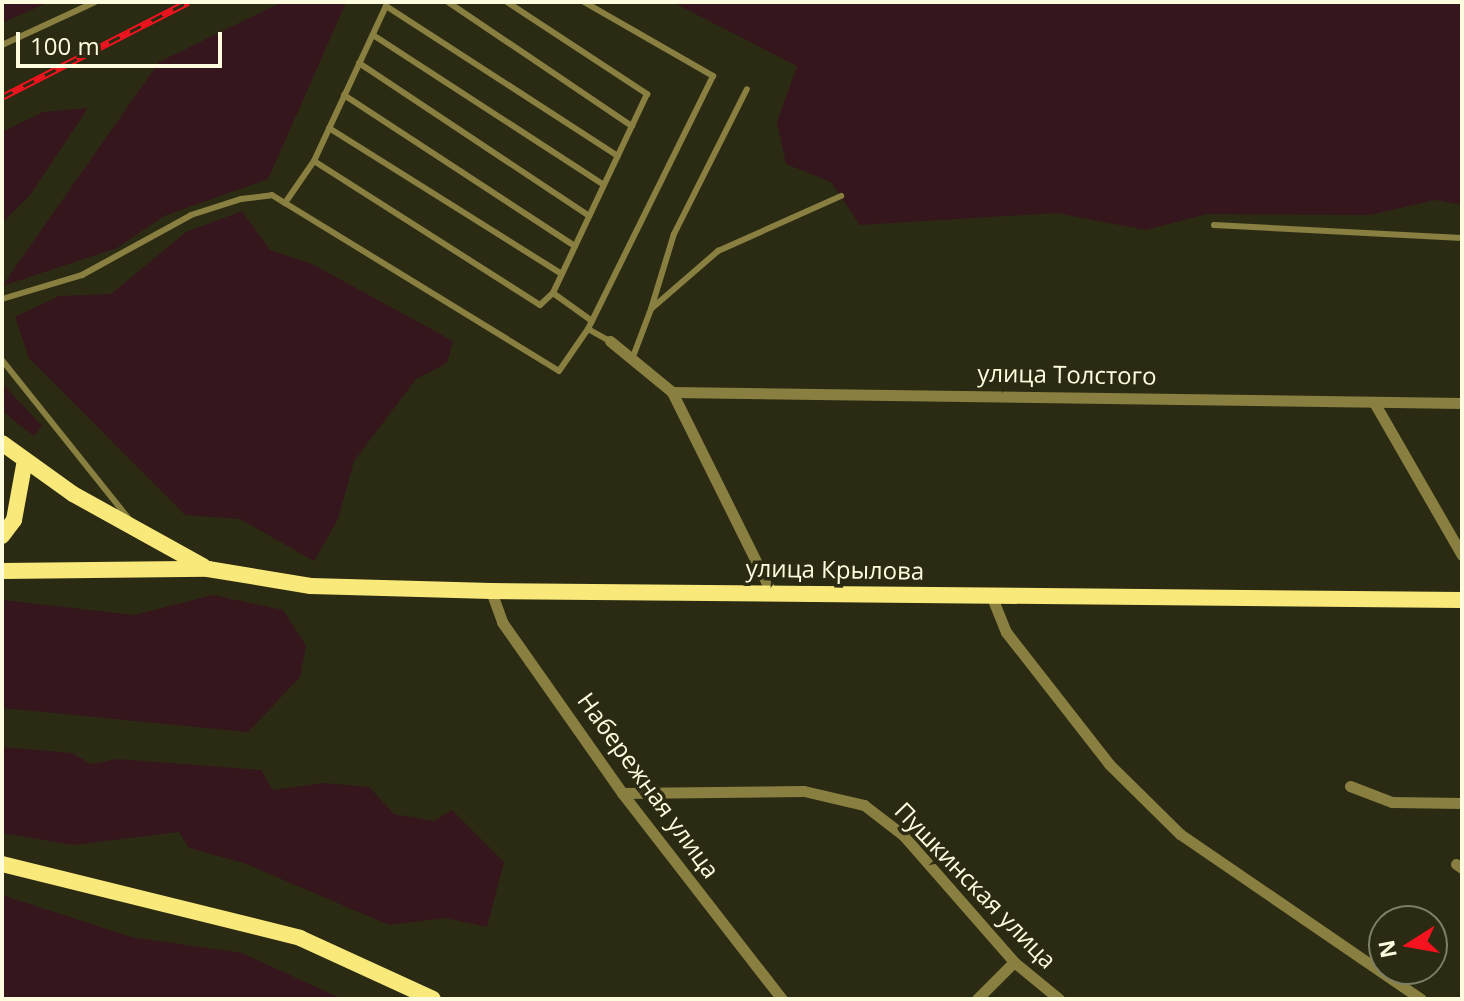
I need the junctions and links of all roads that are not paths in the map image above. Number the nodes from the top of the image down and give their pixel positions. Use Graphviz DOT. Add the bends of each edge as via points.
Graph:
graph roads {
  1 [pos="95,2"];
  2 [pos="448,2"];
  3 [pos="507,2"];
  4 [pos="584,2"];
  5 [pos="373,35"];
  6 [pos="2,45"];
  7 [pos="359,63"];
  8 [pos="747,89"];
  9 [pos="344,95"];
  10 [pos="632,126"];
  11 [pos="329,128"];
  12 [pos="618,156"];
  13 [pos="314,161"];
  14 [pos="604,185"];
  15 [pos="841,196"];
  16 [pos="285,203"];
  17 [pos="589,216"];
  18 [pos="1214,225"];
  19 [pos="1462,238"];
  20 [pos="575,246"];
  21 [pos="562,274"];
  22 [pos="553,293"];
  23 [pos="2,299"];
  24 [pos="651,309"];
  25 [pos="592,321"];
  26 [pos="588,329"];
  27 [pos="610,341"];
  28 [pos="634,354"];
  29 [pos="2,360"];
  30 [pos="672,392"];
  31 [pos="1462,403"];
  32 [pos="1375,404"];
  33 [pos="2,443"];
  34 [pos="25,460"];
  35 [pos="137,532"];
  36 [pos="2,536"];
  37 [pos="1462,555"];
  38 [pos="208,569"];
  39 [pos="2,571"];
  40 [pos="491,591"];
  41 [pos="771,591"];
  42 [pos="991,595"];
  43 [pos="1462,600"];
  44 [pos="1350,786"];
  45 [pos="622,793"];
  46 [pos="1462,803"];
  47 [pos="2,864"];
  48 [pos="1014,962"];
  49 [pos="433,999"];
  50 [pos="782,999"];
  51 [pos="977,999"];
  52 [pos="1059,999"];
  53 [pos="1421,999"];
  1 -- 6 [label="lane"];
  2 -- 10 [label="lane"];
  3 -- 10 [label="lane" via="647,94"];
  4 -- 25 [label="lane" via="713,76"];
  5 -- 7 [label="lane"];
  5 -- 12 [label="lane" via="386,6 402,12"];
  5 -- 14 [label="lane"];
  7 -- 9 [label="lane"];
  7 -- 17 [label="lane"];
  8 -- 24 [label="lane" via="674,234"];
  9 -- 11 [label="lane"];
  9 -- 20 [label="lane"];
  10 -- 12 [label="lane"];
  11 -- 13 [label="lane"];
  11 -- 21 [label="lane"];
  12 -- 14 [label="lane"];
  13 -- 16 [label="lane"];
  13 -- 22 [label="lane" via="540,305"];
  14 -- 17 [label="lane"];
  15 -- 24 [label="lane" via="718,251"];
  16 -- 23 [label="lane" via="272,195 191,215 82,275"];
  16 -- 26 [label="lane" via="559,371"];
  17 -- 20 [label="lane"];
  18 -- 19 [label="lane"];
  20 -- 21 [label="lane"];
  21 -- 22 [label="lane"];
  22 -- 25 [label="lane"];
  24 -- 28 [label="lane"];
  25 -- 26 [label="lane"];
  26 -- 27 [label="lane"];
  27 -- 28 [label="street"];
  28 -- 30 [label="street"];
  29 -- 35 [label="lane"];
  30 -- 32 [label="street, улица Толстого"];
  30 -- 41 [label="street"];
  31 -- 32 [label="street, улица Толстого"];
  32 -- 37 [label="street"];
  33 -- 34 [label="main road"];
  34 -- 35 [label="main road"];
  34 -- 36 [label="main road" via="14,520"];
  35 -- 38 [label="main road"];
  38 -- 39 [label="main road"];
  38 -- 40 [label="main road, улица Крылова" via="311,586"];
  40 -- 41 [label="main road, улица Крылова"];
  40 -- 45 [label="street, Набережная улица" via="502,622"];
  41 -- 42 [label="main road, улица Крылова"];
  42 -- 43 [label="main road, улица Крылова"];
  42 -- 53 [label="street" via="1006,632 1092,742 1180,834"];
  44 -- 46 [label="street" via="1392,802"];
  45 -- 48 [label="street, Пушкинская улица" via="804,791 864,805 903,835"];
  45 -- 50 [label="street, Набережная улица"];
  47 -- 49 [label="main road" via="339,953"];
  48 -- 51 [label="street"];
  48 -- 52 [label="street, Пушкинская улица"];
}
